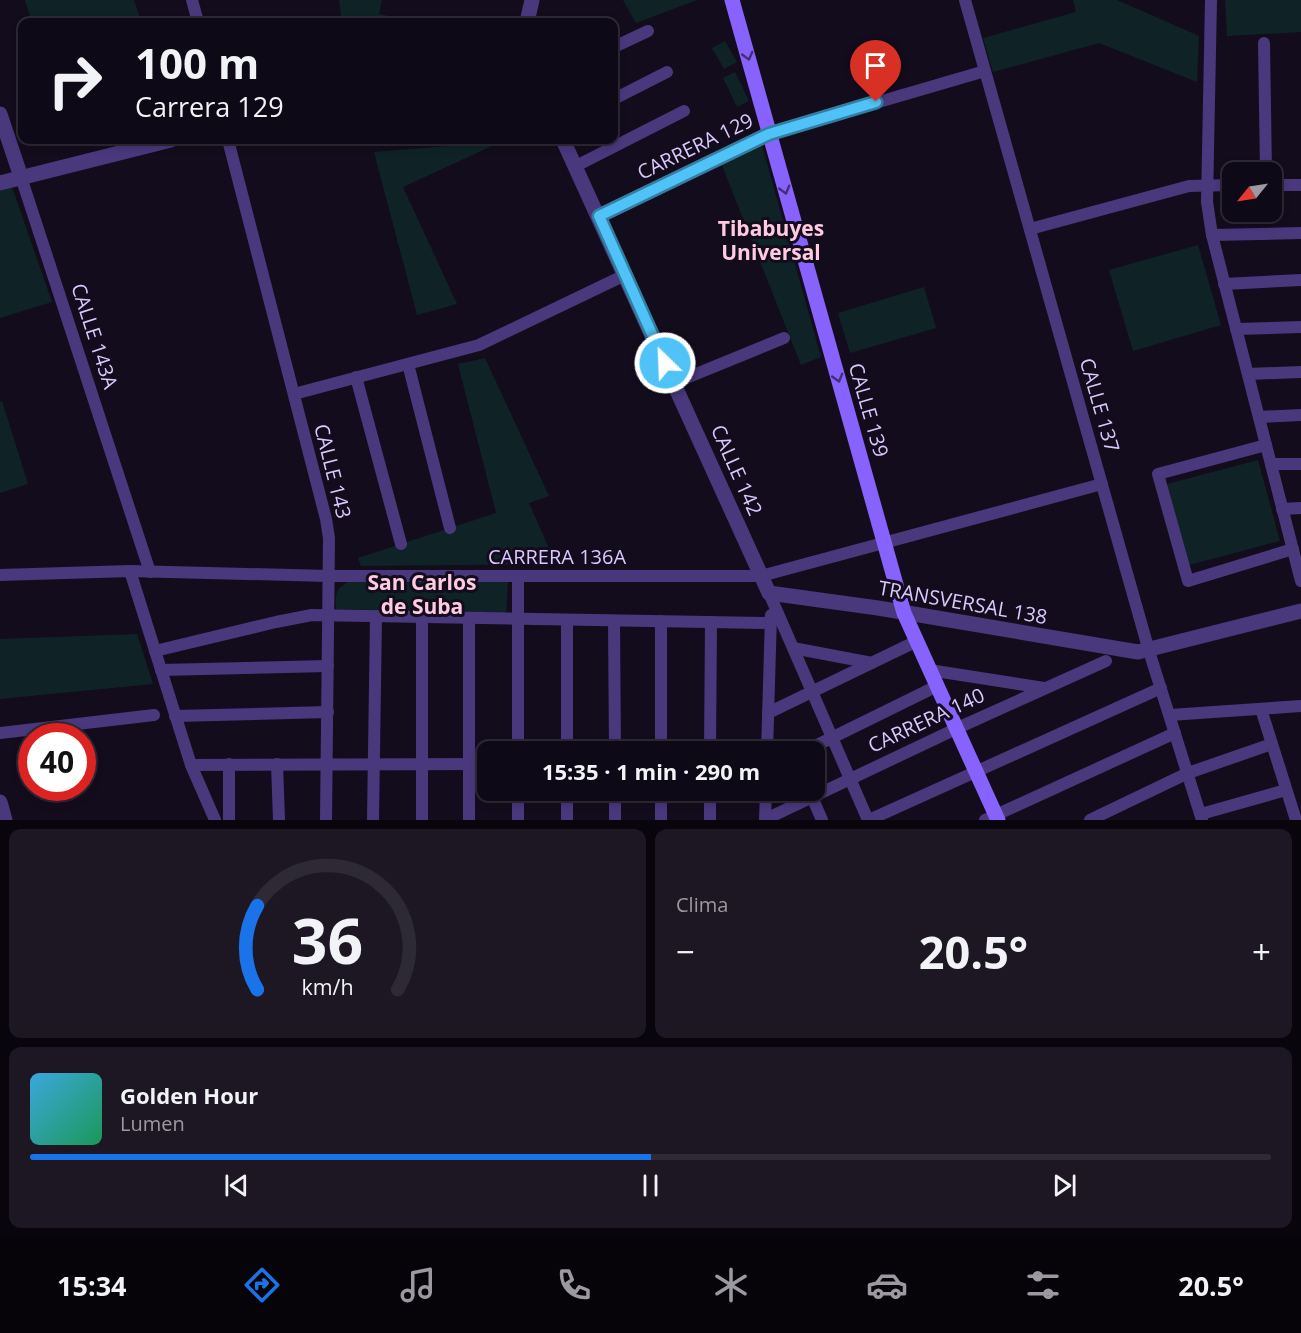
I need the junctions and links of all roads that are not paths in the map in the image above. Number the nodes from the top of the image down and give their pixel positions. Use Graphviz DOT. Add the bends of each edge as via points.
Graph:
graph roads {
  1 [pos="192,0"];
  2 [pos="532,0"];
  3 [pos="732,0"];
  4 [pos="965,0"];
  5 [pos="1211,0"];
  6 [pos="197,18"];
  7 [pos="528,18"];
  8 [pos="648,31"];
  9 [pos="1264,43"];
  10 [pos="618,45"];
  11 [pos="985,70"];
  12 [pos="667,72"];
  13 [pos="618,97"];
  14 [pos="684,111"];
  15 [pos="0,114"];
  16 [pos="769,134"];
  17 [pos="155,144"];
  18 [pos="229,144"];
  19 [pos="565,144"];
  20 [pos="1266,162"];
  21 [pos="576,166"];
  22 [pos="21,177"];
  23 [pos="0,181"];
  24 [pos="1222,185"];
  25 [pos="1282,185"];
  26 [pos="1301,185"];
  27 [pos="1208,186"];
  28 [pos="599,216"];
  29 [pos="1030,229"];
  30 [pos="1301,233"];
  31 [pos="1212,236"];
  32 [pos="625,275"];
  33 [pos="1301,280"];
  34 [pos="1224,284"];
  35 [pos="1301,327"];
  36 [pos="1236,329"];
  37 [pos="784,338"];
  38 [pos="408,364"];
  39 [pos="1301,372"];
  40 [pos="1248,375"];
  41 [pos="356,377"];
  42 [pos="674,383"];
  43 [pos="294,394"];
  44 [pos="1301,415"];
  45 [pos="1259,417"];
  46 [pos="1266,445"];
  47 [pos="1271,464"];
  48 [pos="1301,464"];
  49 [pos="1102,484"];
  50 [pos="1282,508"];
  51 [pos="1301,508"];
  52 [pos="450,528"];
  53 [pos="884,543"];
  54 [pos="401,544"];
  55 [pos="1296,552"];
  56 [pos="130,571"];
  57 [pos="150,572"];
  58 [pos="0,575"];
  59 [pos="329,576"];
  60 [pos="518,576"];
  61 [pos="761,576"];
  62 [pos="1301,582"];
  63 [pos="770,596"];
  64 [pos="1301,611"];
  65 [pos="904,613"];
  66 [pos="329,615"];
  67 [pos="376,617"];
  68 [pos="422,618"];
  69 [pos="470,619"];
  70 [pos="518,620"];
  71 [pos="567,620"];
  72 [pos="614,621"];
  73 [pos="661,621"];
  74 [pos="711,622"];
  75 [pos="770,623"];
  76 [pos="916,641"];
  77 [pos="793,648"];
  78 [pos="155,651"];
  79 [pos="1149,651"];
  80 [pos="1106,660"];
  81 [pos="872,663"];
  82 [pos="328,666"];
  83 [pos="161,670"];
  84 [pos="929,670"];
  85 [pos="937,686"];
  86 [pos="1045,688"];
  87 [pos="1161,688"];
  88 [pos="812,692"];
  89 [pos="1301,706"];
  90 [pos="1261,709"];
  91 [pos="328,712"];
  92 [pos="768,713"];
  93 [pos="154,715"];
  94 [pos="1170,715"];
  95 [pos="175,716"];
  96 [pos="956,728"];
  97 [pos="0,733"];
  98 [pos="1175,733"];
  99 [pos="832,738"];
  100 [pos="518,741"];
  101 [pos="567,741"];
  102 [pos="615,741"];
  103 [pos="661,741"];
  104 [pos="710,741"];
  105 [pos="767,741"];
  106 [pos="825,741"];
  107 [pos="1272,744"];
  108 [pos="229,764"];
  109 [pos="277,764"];
  110 [pos="422,764"];
  111 [pos="470,764"];
  112 [pos="477,764"];
  113 [pos="190,765"];
  114 [pos="327,765"];
  115 [pos="374,765"];
  116 [pos="975,771"];
  117 [pos="1188,772"];
  118 [pos="850,779"];
  119 [pos="1286,790"];
  120 [pos="825,791"];
  121 [pos="518,801"];
  122 [pos="567,801"];
  123 [pos="615,801"];
  124 [pos="661,801"];
  125 [pos="710,801"];
  126 [pos="766,801"];
  127 [pos="804,801"];
  128 [pos="814,801"];
  129 [pos="0,802"];
  130 [pos="1202,817"];
  131 [pos="993,819"];
  132 [pos="5,820"];
  133 [pos="215,820"];
  134 [pos="229,820"];
  135 [pos="279,820"];
  136 [pos="326,820"];
  137 [pos="374,820"];
  138 [pos="422,820"];
  139 [pos="470,820"];
  140 [pos="518,820"];
  141 [pos="567,820"];
  142 [pos="615,820"];
  143 [pos="661,820"];
  144 [pos="710,820"];
  145 [pos="765,820"];
  146 [pos="822,820"];
  147 [pos="868,820"];
  148 [pos="1090,820"];
  149 [pos="1296,820"];
  1 -- 6 [label="street"];
  2 -- 7 [label="street"];
  3 -- 16 [label="main road, CALLE 139, one-way"];
  4 -- 11 [label="street, CALLE 137"];
  5 -- 27 [label="street"];
  8 -- 10 [label="street"];
  9 -- 20 [label="street"];
  11 -- 16 [label="street, CARRERA 129"];
  11 -- 29 [label="street, CALLE 137"];
  12 -- 13 [label="street"];
  14 -- 21 [label="street"];
  15 -- 22 [label="street, CALLE 143A"];
  16 -- 28 [label="street, CARRERA 129"];
  16 -- 53 [label="main road, CALLE 139, one-way"];
  17 -- 22 [label="street"];
  18 -- 43 [label="street, CALLE 143"];
  19 -- 21 [label="street, CALLE 142"];
  21 -- 28 [label="street, CALLE 142"];
  22 -- 23 [label="street"];
  22 -- 57 [label="street, CALLE 143A"];
  24 -- 27 [label="street"];
  25 -- 26 [label="street"];
  27 -- 29 [label="street" via="1189,186"];
  27 -- 31 [label="street"];
  28 -- 32 [label="street, CALLE 142"];
  29 -- 49 [label="street, CALLE 137"];
  30 -- 31 [label="street"];
  31 -- 34 [label="street"];
  32 -- 38 [label="street" via="478,345"];
  32 -- 42 [label="street, CALLE 142"];
  33 -- 34 [label="street"];
  34 -- 36 [label="street"];
  35 -- 36 [label="street"];
  36 -- 40 [label="street"];
  37 -- 42 [label="street"];
  38 -- 41 [label="street"];
  38 -- 52 [label="street"];
  39 -- 40 [label="street"];
  40 -- 45 [label="street"];
  41 -- 43 [label="street"];
  41 -- 54 [label="street"];
  42 -- 61 [label="street, CALLE 142"];
  43 -- 59 [label="street, CALLE 143" via="326,519"];
  44 -- 45 [label="street"];
  45 -- 46 [label="street"];
  46 -- 47 [label="street"];
  46 -- 55 [label="street" via="1158,474 1188,580"];
  47 -- 48 [label="street"];
  47 -- 50 [label="street"];
  49 -- 53 [label="street, CARRERA 136A"];
  49 -- 79 [label="street, CALLE 137"];
  50 -- 51 [label="street"];
  50 -- 55 [label="street"];
  53 -- 61 [label="street, CARRERA 136A"];
  53 -- 65 [label="main road, CALLE 139"];
  55 -- 62 [label="street"];
  56 -- 57 [label="street, CARRERA 136A"];
  56 -- 58 [label="street, CARRERA 136A"];
  56 -- 78 [label="street"];
  57 -- 59 [label="street, CARRERA 136A"];
  59 -- 60 [label="street, CARRERA 136A"];
  59 -- 66 [label="street, CALLE 143"];
  60 -- 61 [label="street, CARRERA 136A"];
  60 -- 70 [label="street"];
  61 -- 63 [label="street, CALLE 142"];
  63 -- 65 [label="street, TRANSVERSAL 138"];
  63 -- 75 [label="street"];
  63 -- 77 [label="street, CALLE 142"];
  64 -- 79 [label="street"];
  65 -- 76 [label="main road, CALLE 139"];
  65 -- 79 [label="street, TRANSVERSAL 138" via="1132,652"];
  66 -- 67 [label="street"];
  66 -- 78 [label="street" via="276,622"];
  66 -- 82 [label="street, CALLE 143"];
  67 -- 68 [label="street"];
  67 -- 115 [label="street"];
  68 -- 69 [label="street"];
  68 -- 110 [label="street"];
  69 -- 70 [label="street"];
  69 -- 111 [label="street"];
  70 -- 71 [label="street"];
  70 -- 100 [label="street"];
  71 -- 72 [label="street"];
  71 -- 101 [label="street"];
  72 -- 73 [label="street"];
  72 -- 102 [label="street"];
  73 -- 74 [label="street"];
  73 -- 103 [label="street"];
  74 -- 75 [label="street"];
  74 -- 104 [label="street"];
  75 -- 92 [label="street"];
  76 -- 81 [label="street"];
  76 -- 84 [label="main road, CALLE 139"];
  77 -- 81 [label="street"];
  77 -- 88 [label="street, CALLE 142"];
  78 -- 83 [label="street"];
  79 -- 87 [label="street, CALLE 137"];
  80 -- 86 [label="street, CARRERA 140"];
  81 -- 88 [label="street"];
  82 -- 83 [label="street"];
  82 -- 91 [label="street, CALLE 143"];
  83 -- 95 [label="street"];
  84 -- 85 [label="main road, CALLE 139"];
  84 -- 86 [label="street"];
  85 -- 96 [label="main road, CALLE 139"];
  85 -- 99 [label="street"];
  86 -- 96 [label="street, CARRERA 140"];
  87 -- 94 [label="street, CALLE 137"];
  87 -- 116 [label="street"];
  88 -- 92 [label="street"];
  88 -- 99 [label="street, CALLE 142"];
  89 -- 90 [label="street"];
  90 -- 94 [label="street"];
  90 -- 107 [label="street"];
  91 -- 95 [label="street"];
  91 -- 114 [label="street, CALLE 143"];
  92 -- 105 [label="street"];
  93 -- 97 [label="street"];
  94 -- 98 [label="street, CALLE 137"];
  95 -- 113 [label="street"];
  96 -- 116 [label="main road, CALLE 139"];
  96 -- 118 [label="street, CARRERA 140"];
  98 -- 117 [label="street, CALLE 137"];
  98 -- 131 [label="street"];
  99 -- 106 [label="street"];
  99 -- 118 [label="street, CALLE 142"];
  107 -- 117 [label="street"];
  107 -- 119 [label="street"];
  108 -- 109 [label="street"];
  108 -- 113 [label="street"];
  108 -- 134 [label="street"];
  109 -- 114 [label="street"];
  109 -- 135 [label="street"];
  110 -- 111 [label="street"];
  110 -- 115 [label="street"];
  110 -- 138 [label="street"];
  111 -- 112 [label="street"];
  111 -- 139 [label="street"];
  113 -- 133 [label="street"];
  114 -- 115 [label="street"];
  114 -- 136 [label="street, CALLE 143"];
  115 -- 137 [label="street"];
  116 -- 131 [label="main road, CALLE 139"];
  116 -- 147 [label="street"];
  117 -- 130 [label="street, CALLE 137"];
  117 -- 148 [label="street"];
  118 -- 120 [label="street, CARRERA 140"];
  118 -- 147 [label="street, CALLE 142"];
  119 -- 130 [label="street"];
  119 -- 149 [label="street"];
  121 -- 140 [label="street"];
  122 -- 141 [label="street"];
  123 -- 142 [label="street"];
  124 -- 143 [label="street"];
  125 -- 144 [label="street"];
  126 -- 145 [label="street"];
  127 -- 145 [label="street, CARRERA 140"];
  128 -- 146 [label="street"];
  129 -- 132 [label="street"];
}
